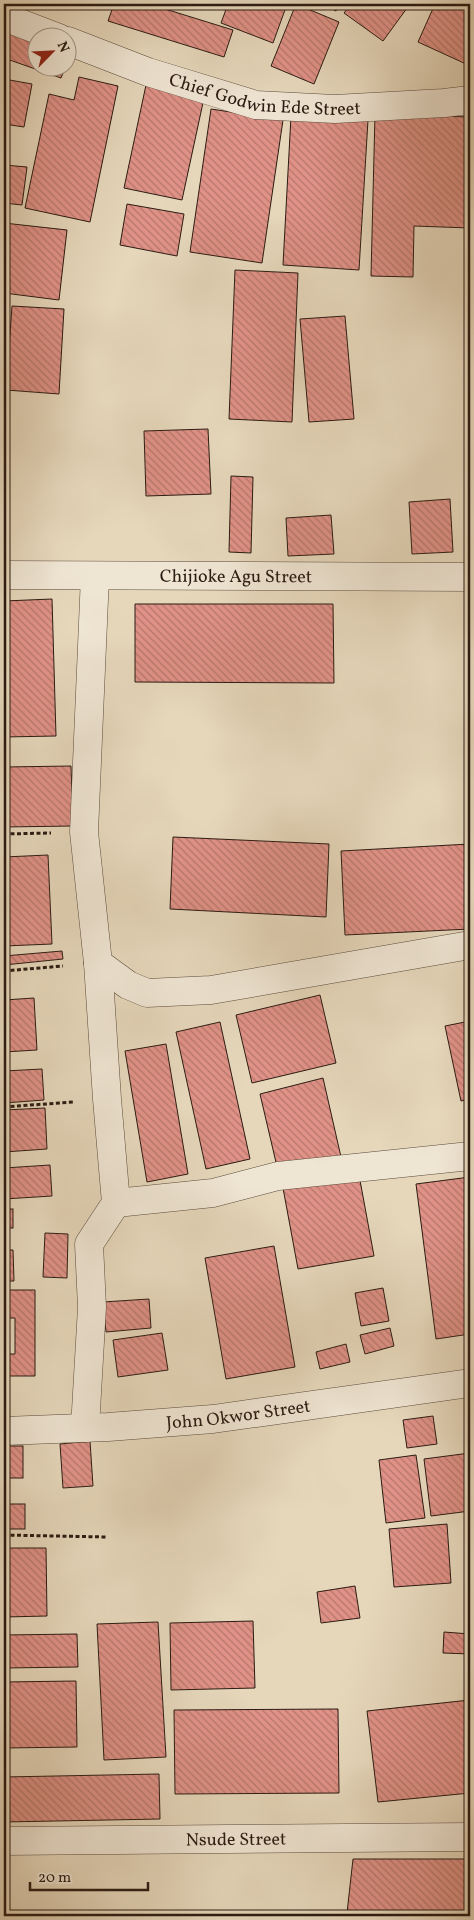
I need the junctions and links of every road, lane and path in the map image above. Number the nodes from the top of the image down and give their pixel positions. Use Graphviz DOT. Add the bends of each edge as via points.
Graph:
graph roads {
  1 [pos="4,17"];
  2 [pos="33,28"];
  3 [pos="78,45"];
  4 [pos="470,100"];
  5 [pos="4,575"];
  6 [pos="95,576"];
  7 [pos="470,577"];
  8 [pos="84,832"];
  9 [pos="4,834"];
  10 [pos="470,945"];
  11 [pos="98,963"];
  12 [pos="4,971"];
  13 [pos="106,1100"];
  14 [pos="4,1107"];
  15 [pos="470,1156"];
  16 [pos="116,1203"];
  17 [pos="470,1383"];
  18 [pos="86,1428"];
  19 [pos="4,1431"];
  20 [pos="4,1535"];
  21 [pos="106,1537"];
  22 [pos="470,1837"];
  23 [pos="4,1841"];
  1 -- 2 [label="street"];
  3 -- 4 [label="street, Chief Godwin Ede Street" via="148,72 256,105 335,109"];
  5 -- 6 [label="street, Chijioke Agu Street"];
  6 -- 7 [label="street, Chijioke Agu Street"];
  6 -- 8 [label="street"];
  8 -- 9 [label="path"];
  8 -- 11 [label="street"];
  10 -- 11 [label="street" via="211,990 147,993 128,985"];
  11 -- 12 [label="path"];
  11 -- 13 [label="street"];
  13 -- 14 [label="path"];
  13 -- 16 [label="street"];
  15 -- 16 [label="street" via="278,1176 213,1193"];
  16 -- 18 [label="street" via="89,1244 92,1307"];
  17 -- 18 [label="street, John Okwor Street" via="212,1419"];
  18 -- 19 [label="street, John Okwor Street"];
  20 -- 21 [label="path"];
  22 -- 23 [label="street, Nsude Street"];
}
